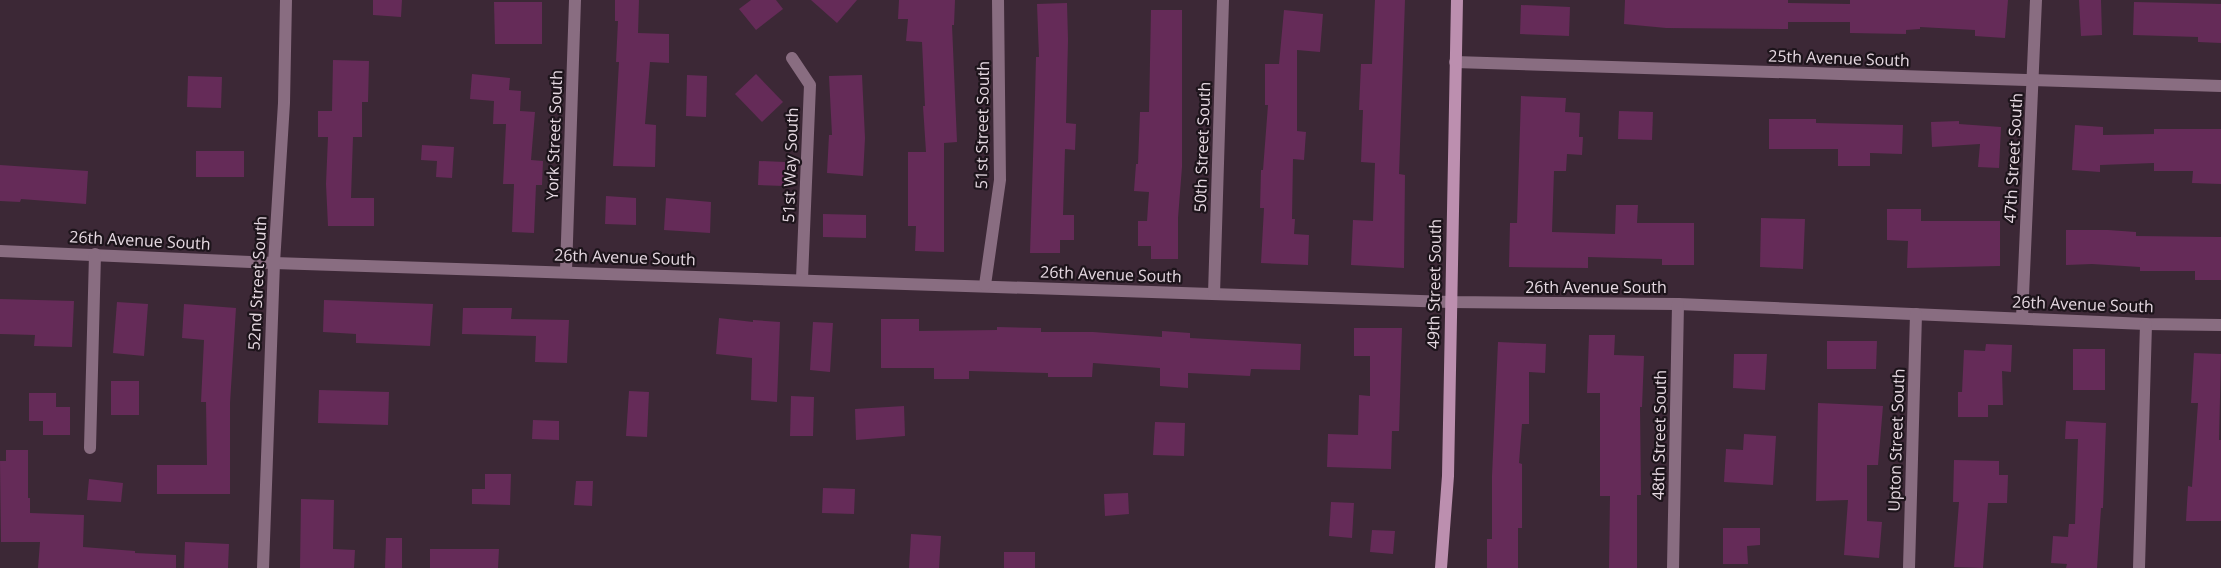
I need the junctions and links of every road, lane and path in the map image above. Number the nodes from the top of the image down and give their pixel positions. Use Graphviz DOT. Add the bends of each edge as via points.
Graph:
graph roads {
  1 [pos="286,0"];
  2 [pos="575,0"];
  3 [pos="999,0"];
  4 [pos="1223,0"];
  5 [pos="1457,0"];
  6 [pos="2036,0"];
  7 [pos="792,58"];
  8 [pos="1455,62"];
  9 [pos="2033,81"];
  10 [pos="2221,86"];
  11 [pos="0,251"];
  12 [pos="96,254"];
  13 [pos="274,262"];
  14 [pos="566,271"];
  15 [pos="802,279"];
  16 [pos="985,285"];
  17 [pos="1214,294"];
  18 [pos="1450,302"];
  19 [pos="1678,304"];
  20 [pos="1916,314"];
  21 [pos="2022,318"];
  22 [pos="2146,324"];
  23 [pos="2221,325"];
  24 [pos="90,448"];
  25 [pos="264,568"];
  26 [pos="1441,568"];
  27 [pos="1673,568"];
  28 [pos="1909,568"];
  29 [pos="2139,568"];
  1 -- 13 [label="street, 52nd Street South"];
  2 -- 14 [label="street, York Street South"];
  3 -- 16 [label="street, 51st Street South" via="1000,180"];
  4 -- 17 [label="street, 50th Street South"];
  5 -- 8 [label="street, 49th Street South"];
  6 -- 9 [label="street, 47th Street South"];
  7 -- 15 [label="street, 51st Way South" via="810,85"];
  8 -- 9 [label="street, 25th Avenue South"];
  8 -- 18 [label="street, 49th Street South"];
  9 -- 10 [label="street, 25th Avenue South"];
  9 -- 21 [label="street, 47th Street South"];
  11 -- 12 [label="street, 26th Avenue South"];
  12 -- 13 [label="street, 26th Avenue South"];
  12 -- 24 [label="street"];
  13 -- 14 [label="street, 26th Avenue South"];
  13 -- 25 [label="street, 52nd Street South"];
  14 -- 15 [label="street, 26th Avenue South"];
  15 -- 16 [label="street, 26th Avenue South"];
  16 -- 17 [label="street, 26th Avenue South"];
  17 -- 18 [label="street, 26th Avenue South"];
  18 -- 19 [label="street, 26th Avenue South"];
  18 -- 26 [label="street, 49th Street South" via="1448,476"];
  19 -- 20 [label="street, 26th Avenue South"];
  19 -- 27 [label="street, 48th Street South"];
  20 -- 21 [label="street, 26th Avenue South"];
  20 -- 28 [label="street, Upton Street South"];
  21 -- 22 [label="street, 26th Avenue South"];
  22 -- 23 [label="street, 26th Avenue South"];
  22 -- 29 [label="street"];
}
